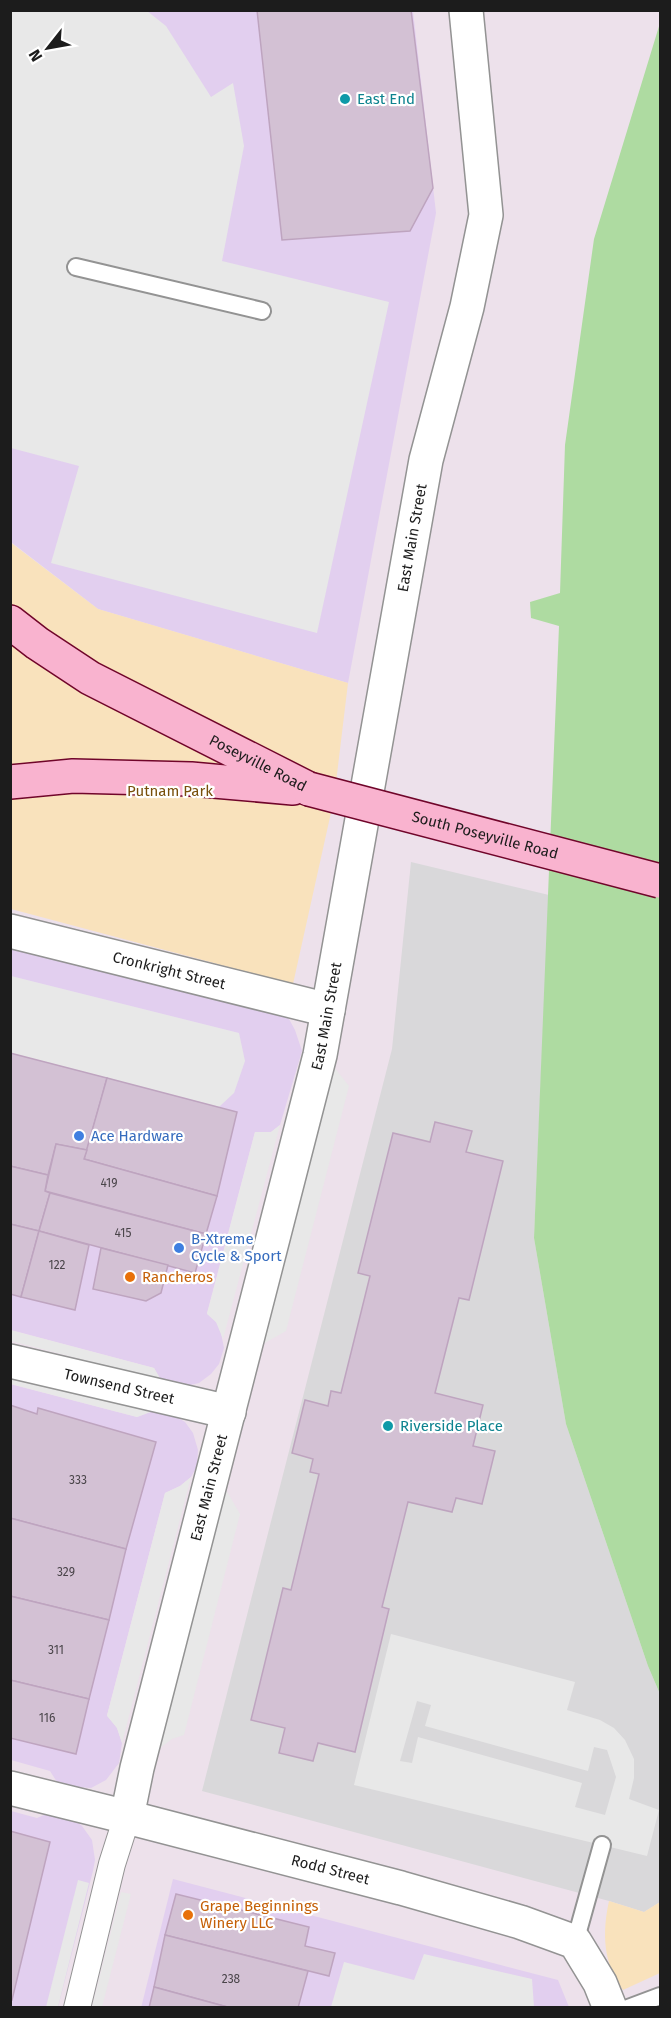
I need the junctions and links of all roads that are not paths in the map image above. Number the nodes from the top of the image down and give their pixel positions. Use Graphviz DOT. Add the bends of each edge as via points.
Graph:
graph roads {
  1 [pos="466,10"];
  2 [pos="76,267"];
  3 [pos="262,311"];
  4 [pos="10,622"];
  5 [pos="10,782"];
  6 [pos="309,789"];
  7 [pos="660,881"];
  8 [pos="10,931"];
  9 [pos="328,1010"];
  10 [pos="10,1361"];
  11 [pos="229,1412"];
  12 [pos="10,1788"];
  13 [pos="127,1817"];
  14 [pos="602,1845"];
  15 [pos="575,1942"];
  16 [pos="660,1996"];
  17 [pos="77,2007"];
  18 [pos="610,2007"];
  19 [pos="628,2007"];
  1 -- 9 [label="street, East Main Street" via="486,215 467,307 426,460"];
  2 -- 3 [label="lane"];
  4 -- 6 [label="main road, Poseyville Road" via="90,678"];
  5 -- 6 [label="main road, Poseyville Road" via="73,776 191,779"];
  6 -- 7 [label="main road, South Poseyville Road, bridge"];
  8 -- 9 [label="street, Cronkright Street"];
  9 -- 11 [label="street, East Main Street" via="318,1065"];
  10 -- 11 [label="street, Townsend Street"];
  11 -- 13 [label="street, East Main Street"];
  12 -- 13 [label="street, Rodd Street"];
  13 -- 15 [label="street, Rodd Street" via="401,1888"];
  13 -- 17 [label="street, East Main Street"];
  14 -- 15 [label="lane"];
  15 -- 18 [label="street"];
  16 -- 19 [label="lane"];
}
